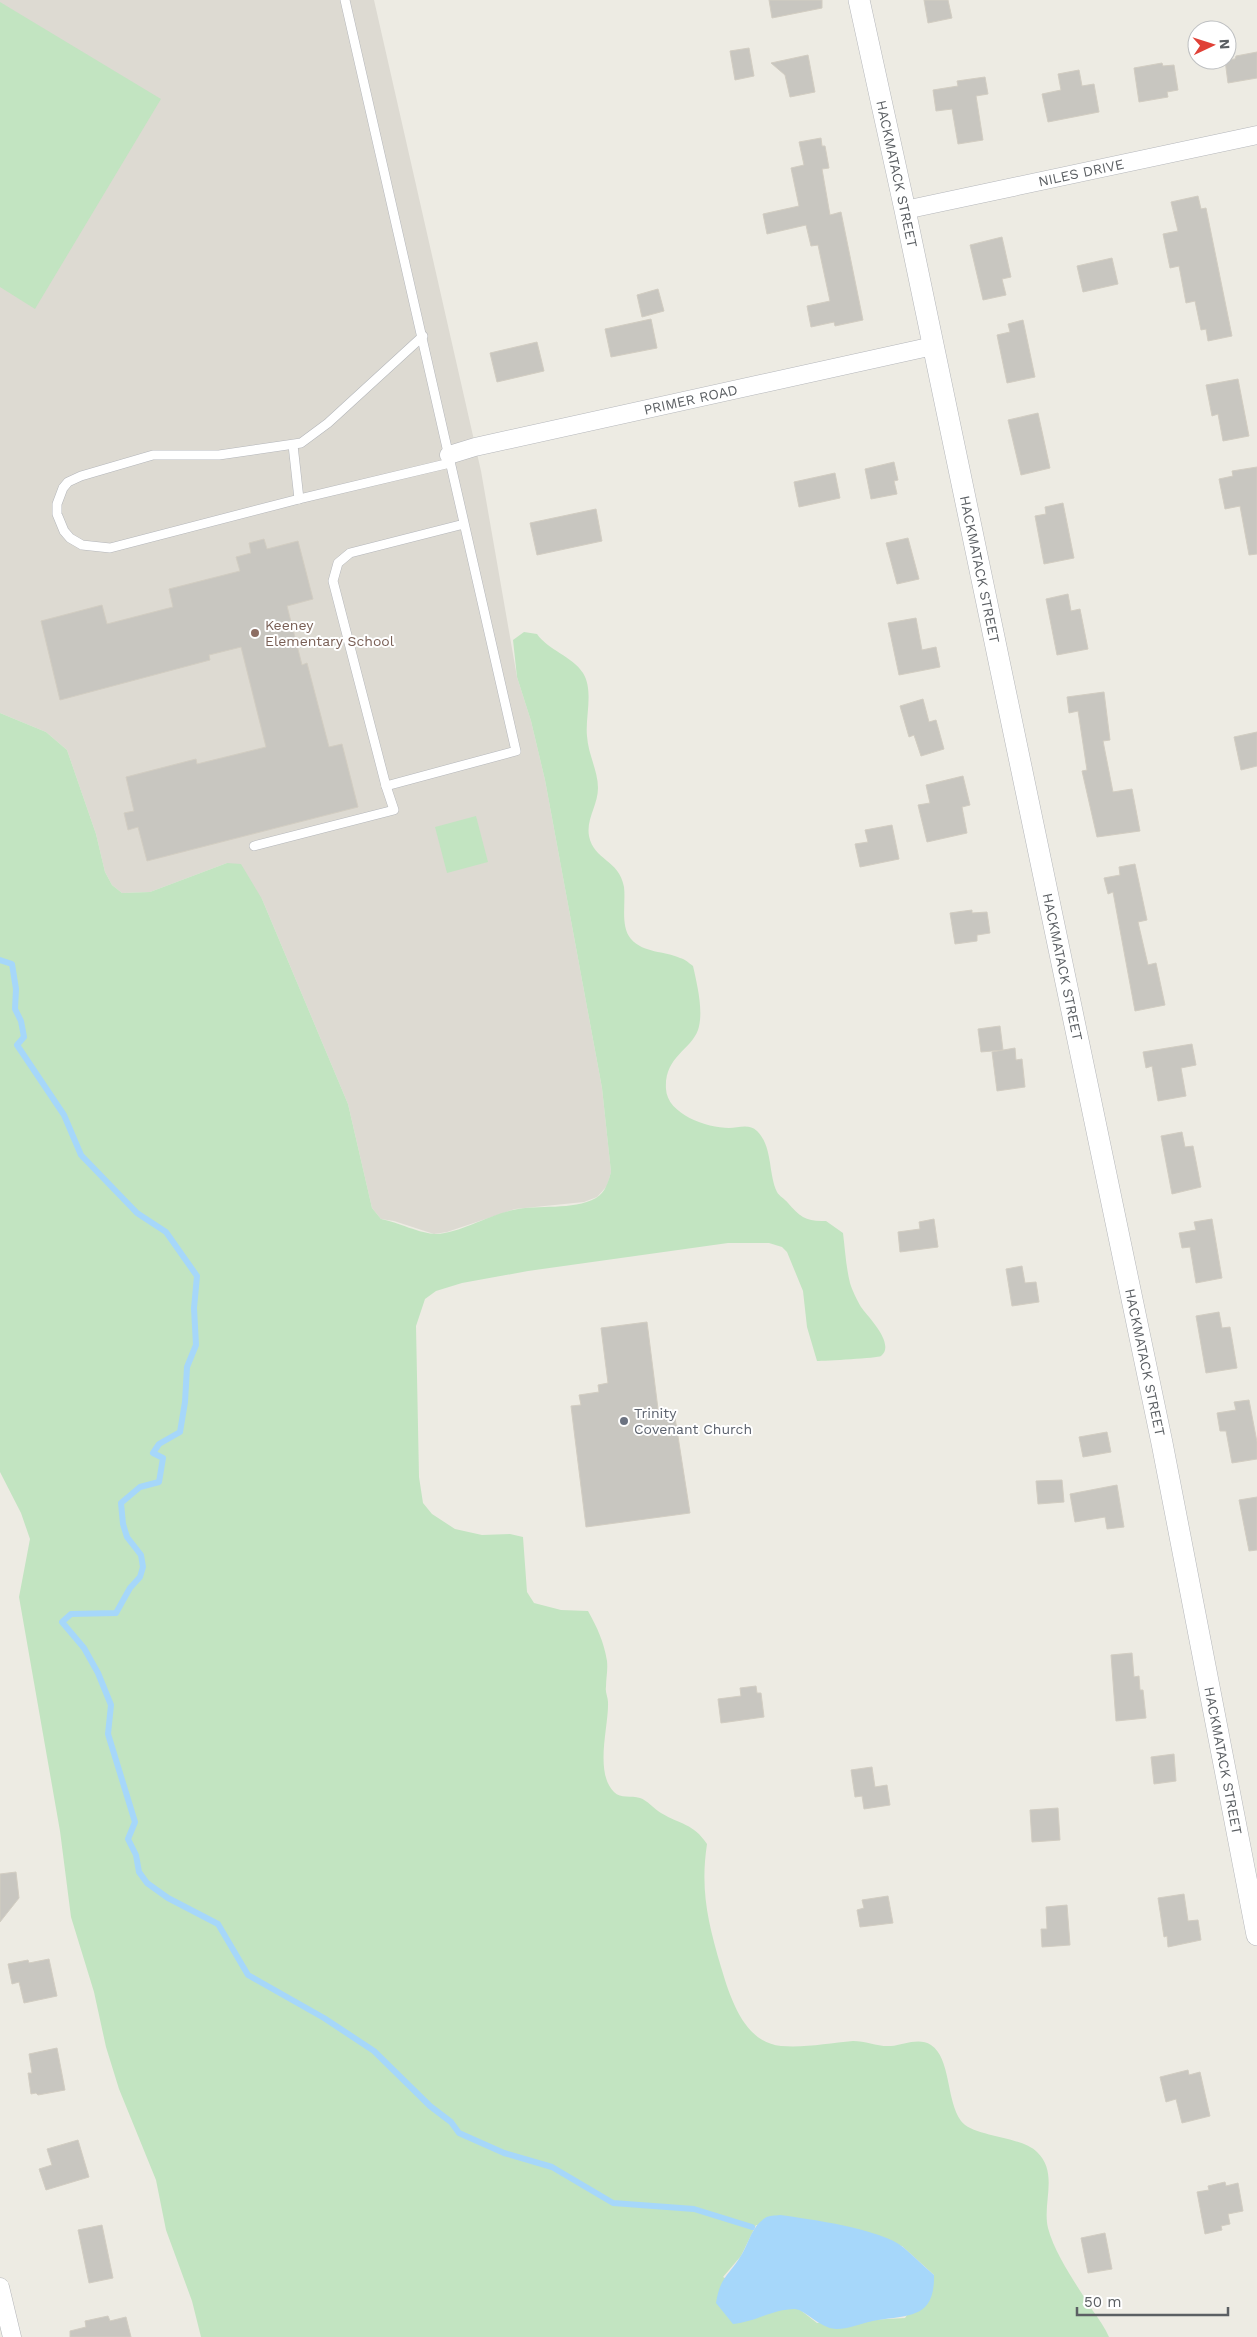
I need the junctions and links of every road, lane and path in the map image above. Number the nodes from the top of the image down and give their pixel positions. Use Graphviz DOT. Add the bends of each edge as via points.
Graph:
graph roads {
  1 [pos="345,0"];
  2 [pos="859,0"];
  3 [pos="1257,135"];
  4 [pos="905,210"];
  5 [pos="423,336"];
  6 [pos="933,346"];
  7 [pos="293,445"];
  8 [pos="450,459"];
  9 [pos="299,499"];
  10 [pos="464,524"];
  11 [pos="386,786"];
  12 [pos="254,846"];
  13 [pos="1252,1885"];
  14 [pos="1257,1936"];
  15 [pos="0,2288"];
  16 [pos="12,2337"];
  1 -- 5 [label="lane"];
  2 -- 4 [label="street, HACKMATACK STREET"];
  3 -- 4 [label="street, NILES DRIVE"];
  4 -- 6 [label="street, HACKMATACK STREET"];
  5 -- 7 [label="lane" via="328,423 301,443"];
  5 -- 8 [label="lane"];
  6 -- 8 [label="street, PRIMER ROAD" via="474,447"];
  6 -- 13 [label="street, HACKMATACK STREET"];
  7 -- 9 [label="lane"];
  7 -- 9 [label="lane" via="219,456 154,455 125,462 68,482 59,496 57,514 70,538 82,545 110,548"];
  8 -- 9 [label="lane"];
  8 -- 10 [label="lane"];
  10 -- 11 [label="lane" via="350,552 338,563 333,581"];
  10 -- 11 [label="lane" via="516,751"];
  11 -- 12 [label="lane" via="394,810"];
  13 -- 14 [label="street, HACKMATACK STREET"];
  15 -- 16 [label="street"];
}
